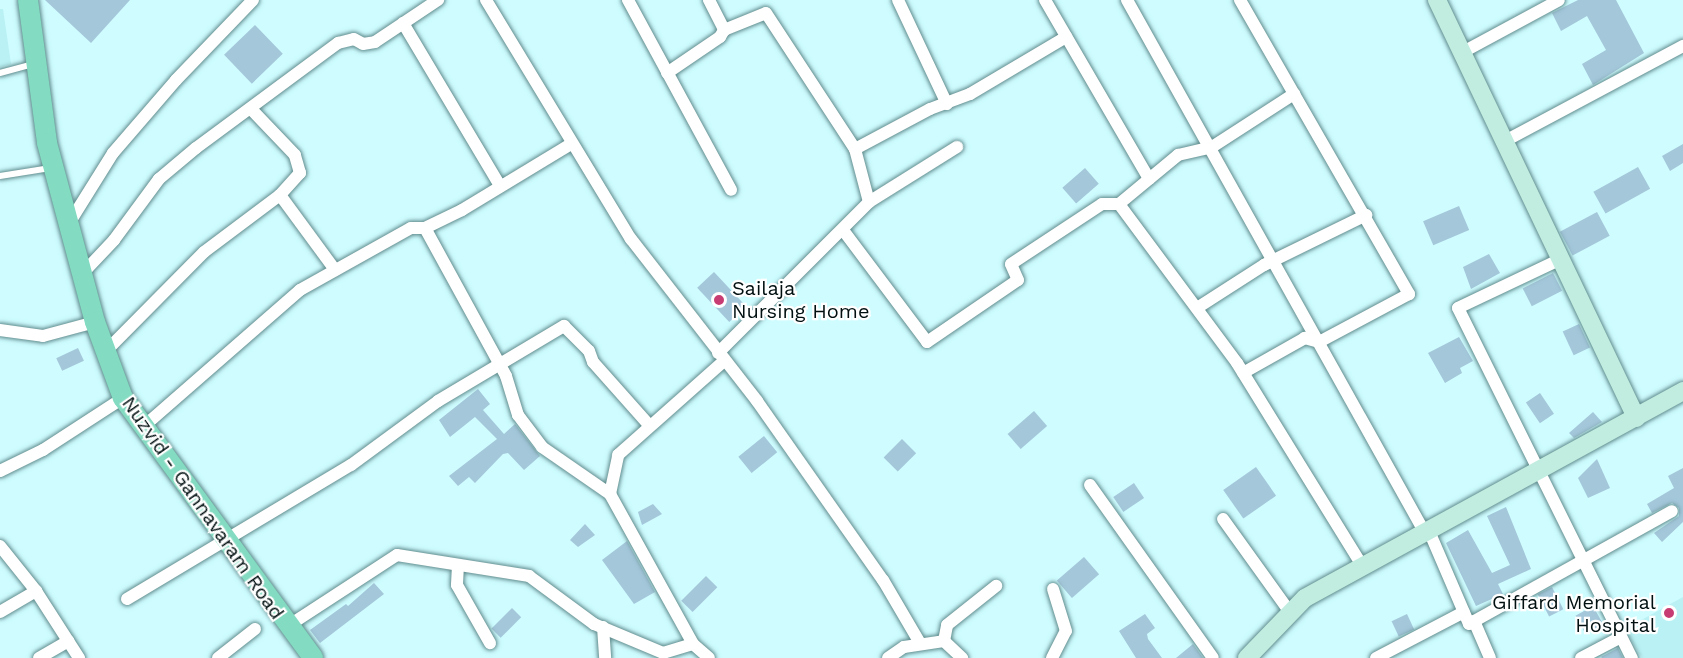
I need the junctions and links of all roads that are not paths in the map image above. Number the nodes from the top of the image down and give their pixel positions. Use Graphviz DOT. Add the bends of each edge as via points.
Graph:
graph roads {
  1 [pos="28,0"];
  2 [pos="253,0"];
  3 [pos="438,0"];
  4 [pos="486,0"];
  5 [pos="628,0"];
  6 [pos="709,0"];
  7 [pos="899,0"];
  8 [pos="910,0"];
  9 [pos="1045,0"];
  10 [pos="1127,0"];
  11 [pos="1240,0"];
  12 [pos="1437,0"];
  13 [pos="1559,0"];
  14 [pos="419,5"];
  15 [pos="403,23"];
  16 [pos="724,30"];
  17 [pos="1066,37"];
  18 [pos="1683,46"];
  19 [pos="1463,52"];
  20 [pos="36,64"];
  21 [pos="0,73"];
  22 [pos="667,73"];
  23 [pos="1294,94"];
  24 [pos="947,104"];
  25 [pos="250,109"];
  26 [pos="1505,141"];
  27 [pos="571,144"];
  28 [pos="957,147"];
  29 [pos="1212,147"];
  30 [pos="855,149"];
  31 [pos="53,168"];
  32 [pos="0,176"];
  33 [pos="1149,179"];
  34 [pos="500,186"];
  35 [pos="731,190"];
  36 [pos="280,195"];
  37 [pos="869,202"];
  38 [pos="1119,204"];
  39 [pos="1366,215"];
  40 [pos="68,225"];
  41 [pos="425,228"];
  42 [pos="843,230"];
  43 [pos="1560,259"];
  44 [pos="1274,260"];
  45 [pos="335,270"];
  46 [pos="82,274"];
  47 [pos="1197,308"];
  48 [pos="95,322"];
  49 [pos="0,330"];
  50 [pos="1319,342"];
  51 [pos="106,351"];
  52 [pos="721,357"];
  53 [pos="500,365"];
  54 [pos="1243,372"];
  55 [pos="1683,392"];
  56 [pos="123,399"];
  57 [pos="1636,418"];
  58 [pos="649,425"];
  59 [pos="142,427"];
  60 [pos="0,471"];
  61 [pos="1537,472"];
  62 [pos="1090,485"];
  63 [pos="610,494"];
  64 [pos="1672,512"];
  65 [pos="1222,519"];
  66 [pos="1427,532"];
  67 [pos="225,540"];
  68 [pos="0,546"];
  69 [pos="1583,562"];
  70 [pos="458,565"];
  71 [pos="1363,567"];
  72 [pos="996,586"];
  73 [pos="1053,589"];
  74 [pos="36,591"];
  75 [pos="127,599"];
  76 [pos="1289,611"];
  77 [pos="0,612"];
  78 [pos="1464,612"];
  79 [pos="1474,621"];
  80 [pos="288,626"];
  81 [pos="603,627"];
  82 [pos="255,629"];
  83 [pos="1621,637"];
  84 [pos="69,640"];
  85 [pos="944,641"];
  86 [pos="490,643"];
  87 [pos="693,644"];
  88 [pos="920,644"];
  89 [pos="39,658"];
  90 [pos="80,658"];
  91 [pos="218,658"];
  92 [pos="313,658"];
  93 [pos="605,658"];
  94 [pos="709,658"];
  95 [pos="888,658"];
  96 [pos="962,658"];
  97 [pos="1052,658"];
  98 [pos="1213,658"];
  99 [pos="1247,658"];
  100 [pos="1376,658"];
  101 [pos="1490,658"];
  102 [pos="1581,658"];
  103 [pos="1632,658"];
  1 -- 20 [label="main road, Nuzvid - Gannavaram Road"];
  2 -- 40 [label="street" via="113,153"];
  3 -- 14 [label="street"];
  4 -- 27 [label="street"];
  5 -- 22 [label="street"];
  6 -- 16 [label="street"];
  7 -- 8 [label="street" via="902,5"];
  7 -- 24 [label="street"];
  9 -- 17 [label="street"];
  10 -- 29 [label="street"];
  11 -- 23 [label="street"];
  12 -- 19 [label="street"];
  13 -- 19 [label="street"];
  14 -- 15 [label="street"];
  15 -- 25 [label="street" via="375,42 363,44 354,39 338,43"];
  15 -- 34 [label="street"];
  16 -- 22 [label="street" via="720,37"];
  16 -- 30 [label="street" via="766,13"];
  17 -- 24 [label="street"];
  17 -- 33 [label="street"];
  18 -- 26 [label="street"];
  19 -- 26 [label="street"];
  20 -- 21 [label="lane"];
  20 -- 31 [label="main road, Nuzvid - Gannavaram Road"];
  22 -- 35 [label="street"];
  23 -- 29 [label="street"];
  23 -- 39 [label="street"];
  24 -- 30 [label="street"];
  25 -- 36 [label="street" via="294,155 300,173"];
  25 -- 46 [label="street" via="159,179 114,240"];
  26 -- 43 [label="street"];
  27 -- 34 [label="street"];
  27 -- 52 [label="street" via="631,239"];
  28 -- 37 [label="street"];
  29 -- 33 [label="street" via="1178,155"];
  29 -- 44 [label="street"];
  30 -- 37 [label="street"];
  31 -- 32 [label="lane"];
  31 -- 40 [label="main road, Nuzvid - Gannavaram Road"];
  33 -- 38 [label="street"];
  34 -- 41 [label="street"];
  36 -- 45 [label="street"];
  36 -- 51 [label="street" via="204,252"];
  37 -- 42 [label="street"];
  38 -- 42 [label="street" via="1102,204 1011,264 1018,280 927,342"];
  38 -- 47 [label="street"];
  39 -- 44 [label="street"];
  39 -- 50 [label="street" via="1409,294"];
  40 -- 46 [label="main road, Nuzvid - Gannavaram Road"];
  41 -- 45 [label="street" via="411,228"];
  41 -- 53 [label="street"];
  42 -- 52 [label="street"];
  43 -- 57 [label="street"];
  43 -- 61 [label="street" via="1458,308"];
  44 -- 47 [label="street"];
  44 -- 50 [label="street"];
  45 -- 59 [label="street" via="300,290"];
  46 -- 48 [label="main road, Nuzvid - Gannavaram Road"];
  47 -- 54 [label="street"];
  48 -- 49 [label="street" via="43,336"];
  48 -- 51 [label="main road, Nuzvid - Gannavaram Road"];
  50 -- 54 [label="street" via="1305,338"];
  50 -- 66 [label="street"];
  51 -- 56 [label="main road, Nuzvid - Gannavaram Road"];
  52 -- 58 [label="street"];
  52 -- 88 [label="street" via="757,401 883,580"];
  53 -- 58 [label="street" via="564,327 589,351 593,362"];
  53 -- 63 [label="street" via="518,415 542,447"];
  53 -- 67 [label="street" via="438,401 351,465"];
  54 -- 71 [label="street"];
  55 -- 57 [label="street"];
  56 -- 59 [label="main road, Nuzvid - Gannavaram Road"];
  56 -- 60 [label="street" via="43,450"];
  57 -- 61 [label="street"];
  58 -- 63 [label="street" via="618,455"];
  59 -- 67 [label="main road, Nuzvid - Gannavaram Road"];
  61 -- 66 [label="street"];
  61 -- 69 [label="street"];
  62 -- 98 [label="street"];
  63 -- 87 [label="street"];
  64 -- 69 [label="street"];
  65 -- 76 [label="street"];
  66 -- 71 [label="street"];
  66 -- 78 [label="street"];
  67 -- 75 [label="street"];
  67 -- 80 [label="main road, Nuzvid - Gannavaram Road"];
  68 -- 74 [label="street"];
  69 -- 79 [label="street"];
  69 -- 83 [label="street"];
  70 -- 80 [label="street" via="397,555"];
  70 -- 81 [label="street" via="529,576"];
  70 -- 86 [label="street" via="457,585"];
  71 -- 76 [label="street"];
  72 -- 85 [label="street" via="947,624"];
  73 -- 97 [label="street" via="1066,631"];
  74 -- 77 [label="street"];
  74 -- 84 [label="street"];
  76 -- 99 [label="street"];
  78 -- 79 [label="street" via="1469,624"];
  78 -- 100 [label="street"];
  79 -- 101 [label="street"];
  80 -- 92 [label="main road, Nuzvid - Gannavaram Road"];
  81 -- 87 [label="street" via="663,653"];
  81 -- 93 [label="street"];
  82 -- 91 [label="street"];
  83 -- 102 [label="street"];
  83 -- 103 [label="street"];
  84 -- 89 [label="street"];
  84 -- 90 [label="street"];
  85 -- 88 [label="street"];
  85 -- 96 [label="street"];
  87 -- 94 [label="street"];
  88 -- 95 [label="street" via="904,647"];
}
